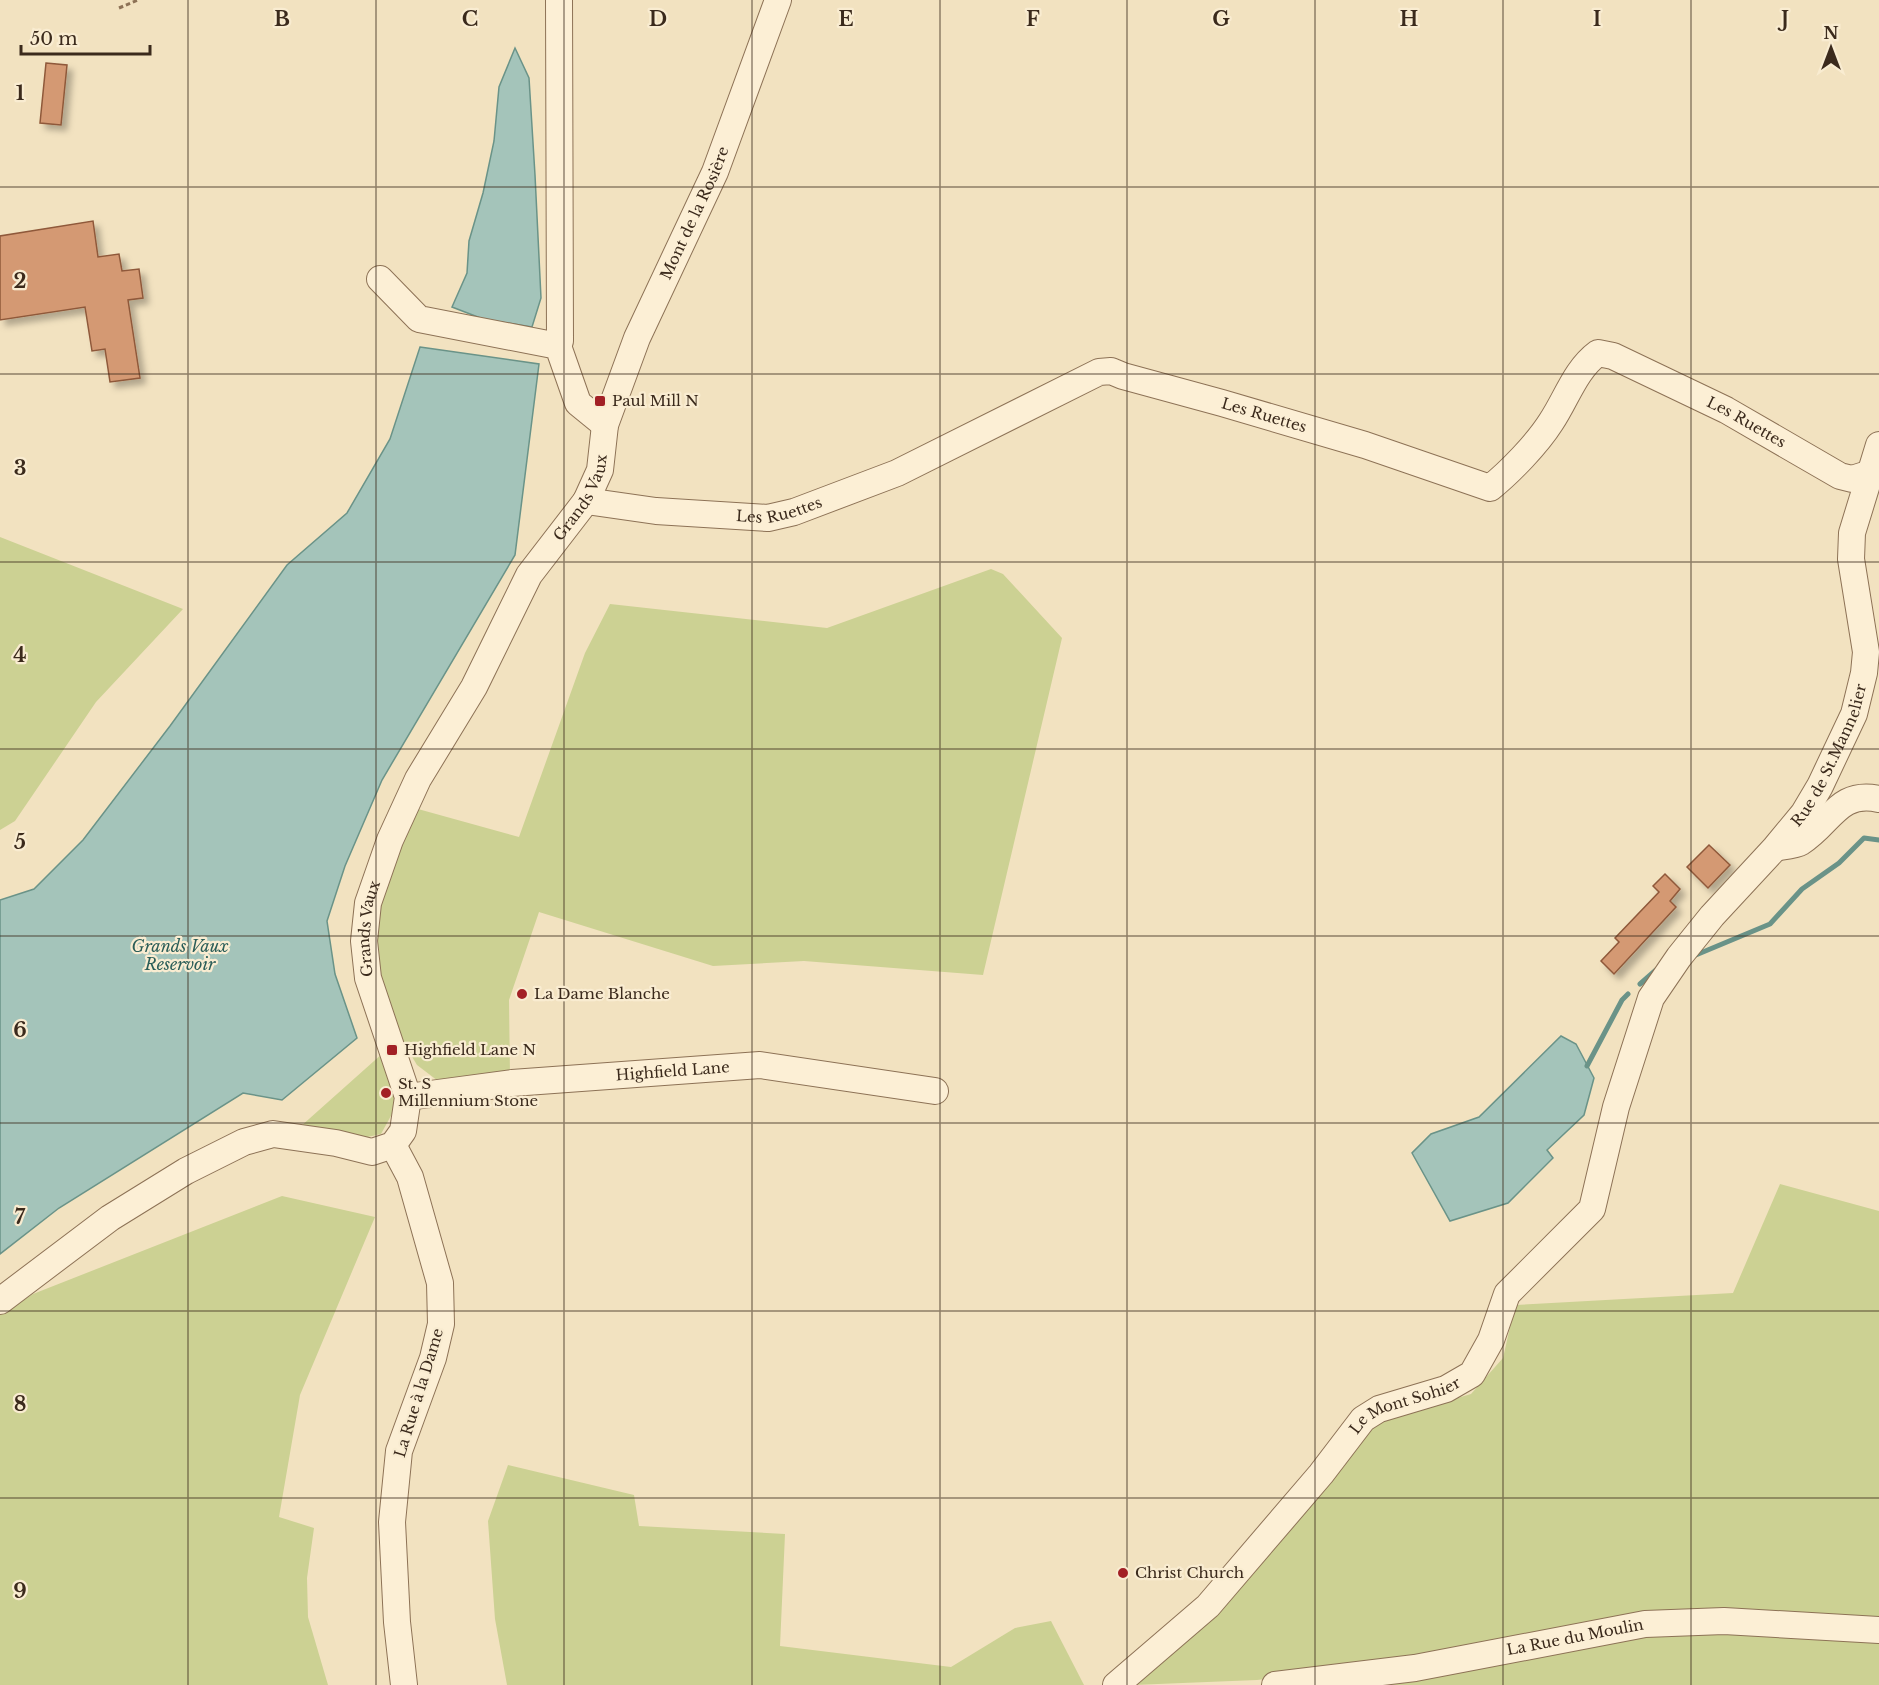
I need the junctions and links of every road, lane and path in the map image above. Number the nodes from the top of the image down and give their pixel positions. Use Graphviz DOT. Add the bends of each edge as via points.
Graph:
graph roads {
  1 [pos="138,0"];
  2 [pos="559,0"];
  3 [pos="778,0"];
  4 [pos="119,8"];
  5 [pos="380,279"];
  6 [pos="558,346"];
  7 [pos="605,424"];
  8 [pos="1879,445"];
  9 [pos="1871,473"];
  10 [pos="586,501"];
  11 [pos="1879,799"];
  12 [pos="1775,848"];
  13 [pos="1679,957"];
  14 [pos="935,1091"];
  15 [pos="408,1097"];
  16 [pos="393,1144"];
  17 [pos="0,1301"];
  18 [pos="1879,1630"];
  19 [pos="404,1685"];
  20 [pos="1116,1685"];
  21 [pos="1275,1685"];
  1 -- 4 [label="path"];
  2 -- 6 [label="street"];
  3 -- 7 [label="street, Mont de la Rosière" via="715,172 637,338"];
  5 -- 6 [label="street" via="419,319"];
  6 -- 7 [label="street" via="578,403"];
  7 -- 10 [label="street, Grands Vaux" via="600,470"];
  8 -- 9 [label="street, Rue de St.Mannelier"];
  9 -- 10 [label="street, Les Ruettes" via="1852,480 1840,476 1726,410 1614,356 1599,353 1585,363 1551,424 1490,488 1365,445 1111,371 1100,372 897,474 794,512 768,518 656,511"];
  9 -- 12 [label="street, Rue de St.Mannelier" via="1852,533 1851,559 1866,652 1854,714 1820,786"];
  10 -- 15 [label="street, Grands Vaux" via="529,575 474,687 418,779 390,840 368,903 364,941 368,978"];
  11 -- 12 [label="street" via="1866,796 1845,801 1800,843"];
  12 -- 13 [label="street, Rue de St.Mannelier"];
  13 -- 20 [label="street, Le Mont Sohier" via="1651,998 1617,1107 1592,1209 1508,1294 1491,1340 1472,1374 1446,1389 1379,1409 1363,1419 1208,1606"];
  14 -- 15 [label="street, Highfield Lane" via="760,1065 512,1083"];
  15 -- 16 [label="street, Grands Vaux" via="403,1131"];
  16 -- 17 [label="street" via="372,1152 273,1134 244,1142 110,1218"];
  16 -- 19 [label="street, La Rue à la Dame" via="410,1177 440,1283 441,1324 433,1358 399,1451 392,1522"];
  18 -- 21 [label="street, La Rue du Moulin" via="1724,1622 1645,1624 1415,1668"];
}
